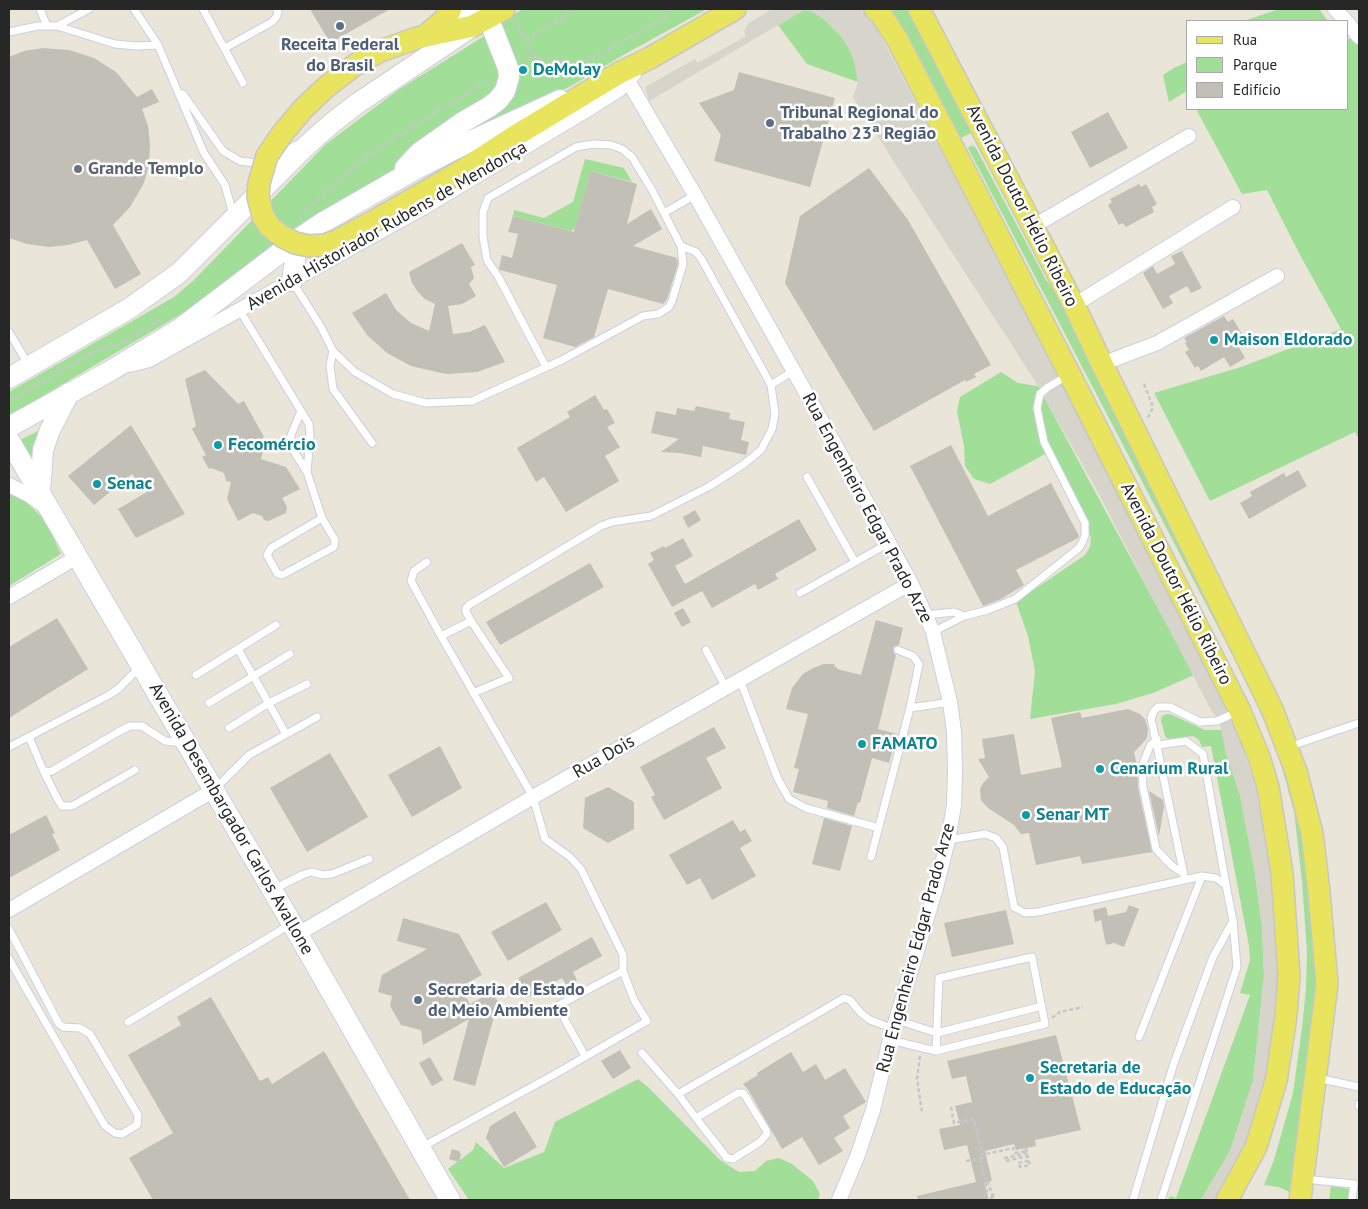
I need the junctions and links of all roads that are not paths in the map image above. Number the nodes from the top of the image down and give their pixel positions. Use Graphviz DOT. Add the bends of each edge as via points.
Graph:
graph roads {
  1 [pos="40,9"];
  2 [pos="69,9"];
  3 [pos="89,9"];
  4 [pos="134,9"];
  5 [pos="203,9"];
  6 [pos="278,9"];
  7 [pos="451,9"];
  8 [pos="735,9"];
  9 [pos="875,9"];
  10 [pos="919,9"];
  11 [pos="1335,9"];
  12 [pos="488,14"];
  13 [pos="74,17"];
  14 [pos="1344,20"];
  15 [pos="1348,24"];
  16 [pos="47,26"];
  17 [pos="56,26"];
  18 [pos="9,32"];
  19 [pos="424,36"];
  20 [pos="1359,36"];
  21 [pos="158,45"];
  22 [pos="225,48"];
  23 [pos="624,77"];
  24 [pos="244,83"];
  25 [pos="175,84"];
  26 [pos="587,110"];
  27 [pos="983,129"];
  28 [pos="319,134"];
  29 [pos="1189,136"];
  30 [pos="953,146"];
  31 [pos="463,170"];
  32 [pos="1140,176"];
  33 [pos="390,184"];
  34 [pos="695,195"];
  35 [pos="1233,207"];
  36 [pos="664,213"];
  37 [pos="233,219"];
  38 [pos="1033,230"];
  39 [pos="298,239"];
  40 [pos="681,246"];
  41 [pos="1277,276"];
  42 [pos="292,281"];
  43 [pos="1074,305"];
  44 [pos="239,309"];
  45 [pos="9,332"];
  46 [pos="333,350"];
  47 [pos="1102,364"];
  48 [pos="29,366"];
  49 [pos="546,367"];
  50 [pos="110,371"];
  51 [pos="793,371"];
  52 [pos="1070,375"];
  53 [pos="9,378"];
  54 [pos="771,384"];
  55 [pos="69,393"];
  56 [pos="301,411"];
  57 [pos="9,427"];
  58 [pos="9,440"];
  59 [pos="372,442"];
  60 [pos="308,472"];
  61 [pos="807,477"];
  62 [pos="9,485"];
  63 [pos="45,502"];
  64 [pos="322,518"];
  65 [pos="889,542"];
  66 [pos="77,557"];
  67 [pos="427,562"];
  68 [pos="855,562"];
  69 [pos="911,583"];
  70 [pos="800,593"];
  71 [pos="9,597"];
  72 [pos="925,615"];
  73 [pos="964,616"];
  74 [pos="471,621"];
  75 [pos="276,624"];
  76 [pos="933,632"];
  77 [pos="441,636"];
  78 [pos="238,649"];
  79 [pos="706,650"];
  80 [pos="898,650"];
  81 [pos="290,654"];
  82 [pos="141,666"];
  83 [pos="196,675"];
  84 [pos="253,675"];
  85 [pos="740,680"];
  86 [pos="307,684"];
  87 [pos="726,688"];
  88 [pos="473,693"];
  89 [pos="950,702"];
  90 [pos="209,703"];
  91 [pos="269,703"];
  92 [pos="910,708"];
  93 [pos="1240,711"];
  94 [pos="317,717"];
  95 [pos="1359,723"];
  96 [pos="229,728"];
  97 [pos="286,734"];
  98 [pos="29,737"];
  99 [pos="1157,742"];
  100 [pos="186,743"];
  101 [pos="9,747"];
  102 [pos="1288,747"];
  103 [pos="43,770"];
  104 [pos="134,770"];
  105 [pos="214,790"];
  106 [pos="533,797"];
  107 [pos="879,828"];
  108 [pos="948,840"];
  109 [pos="871,857"];
  110 [pos="369,859"];
  111 [pos="1184,876"];
  112 [pos="1202,876"];
  113 [pos="1226,886"];
  114 [pos="272,890"];
  115 [pos="9,910"];
  116 [pos="1233,920"];
  117 [pos="9,929"];
  118 [pos="295,929"];
  119 [pos="9,959"];
  120 [pos="623,972"];
  121 [pos="1042,1006"];
  122 [pos="128,1022"];
  123 [pos="894,1030"];
  124 [pos="937,1033"];
  125 [pos="1139,1037"];
  126 [pos="936,1051"];
  127 [pos="642,1053"];
  128 [pos="585,1056"];
  129 [pos="1317,1078"];
  130 [pos="1359,1086"];
  131 [pos="678,1094"];
  132 [pos="696,1118"];
  133 [pos="420,1148"];
  134 [pos="1303,1179"];
  135 [pos="450,1200"];
  136 [pos="838,1200"];
  137 [pos="1133,1200"];
  138 [pos="1161,1200"];
  139 [pos="1227,1200"];
  140 [pos="1300,1200"];
  141 [pos="1352,1200"];
  1 -- 16 [label="lane"];
  2 -- 13 [label="lane"];
  3 -- 13 [label="lane"];
  4 -- 21 [label="lane"];
  5 -- 22 [label="lane"];
  6 -- 22 [label="lane" via="272,22"];
  7 -- 19 [label="main road" via="444,20"];
  8 -- 23 [label="main road, Avenida Historiador Rubens de Mendonça" via="650,58"];
  9 -- 30 [label="main road, Avenida Doutor Hélio Ribeiro" via="897,39"];
  10 -- 27 [label="main road, Avenida Doutor Hélio Ribeiro"];
  11 -- 14 [label="street"];
  12 -- 19 [label="main road"];
  12 -- 28 [label="main road" via="358,103"];
  12 -- 33 [label="main road" via="508,68 505,91 489,107 419,152"];
  13 -- 17 [label="lane"];
  15 -- 20 [label="street"];
  16 -- 17 [label="lane"];
  16 -- 18 [label="lane"];
  17 -- 21 [label="lane" via="115,44"];
  19 -- 31 [label="main road, bridge" via="380,51 355,65 302,110 267,156 258,197 270,227 283,238 308,246 325,245"];
  21 -- 25 [label="lane"];
  22 -- 24 [label="lane"];
  23 -- 26 [label="street, Avenida Historiador Rubens de Mendonça" via="620,89"];
  23 -- 31 [label="main road" via="514,136"];
  23 -- 33 [label="main road, Avenida Historiador Rubens de Mendonça" via="474,139"];
  23 -- 34 [label="street, Rua Engenheiro Edgar Prado Arze"];
  25 -- 28 [label="lane" via="217,144 240,162 262,164"];
  25 -- 37 [label="lane" via="204,153 225,185"];
  26 -- 31 [label="main road"];
  26 -- 42 [label="street, Avenida Historiador Rubens de Mendonça" via="423,208"];
  27 -- 30 [label="main road"];
  27 -- 38 [label="main road, Avenida Doutor Hélio Ribeiro"];
  28 -- 37 [label="main road"];
  29 -- 38 [label="street"];
  30 -- 52 [label="main road, Avenida Doutor Hélio Ribeiro"];
  32 -- 38 [label="street"];
  33 -- 39 [label="main road, Avenida Historiador Rubens de Mendonça"];
  34 -- 36 [label="lane"];
  34 -- 51 [label="street, Rua Engenheiro Edgar Prado Arze"];
  35 -- 43 [label="street"];
  36 -- 40 [label="lane"];
  36 -- 49 [label="lane" via="632,158 611,145 576,147 488,198 483,212 487,260"];
  37 -- 48 [label="main road" via="179,273 138,302"];
  38 -- 43 [label="main road, Avenida Doutor Hélio Ribeiro"];
  39 -- 42 [label="main road"];
  39 -- 50 [label="main road, Avenida Historiador Rubens de Mendonça" via="181,328"];
  40 -- 49 [label="lane" via="683,264 668,307 658,314 643,316"];
  40 -- 54 [label="lane" via="696,252 702,260"];
  41 -- 47 [label="street" via="1157,343"];
  42 -- 44 [label="street, Avenida Historiador Rubens de Mendonça"];
  42 -- 46 [label="lane"];
  43 -- 47 [label="main road, Avenida Doutor Hélio Ribeiro"];
  44 -- 50 [label="street, Avenida Historiador Rubens de Mendonça" via="150,360"];
  44 -- 56 [label="lane"];
  45 -- 48 [label="lane"];
  46 -- 49 [label="lane" via="355,372 393,394 426,403 472,401"];
  46 -- 59 [label="lane" via="330,366 333,389"];
  47 -- 102 [label="main road, Avenida Doutor Hélio Ribeiro"];
  48 -- 53 [label="main road"];
  50 -- 55 [label="main road, Avenida Historiador Rubens de Mendonça"];
  51 -- 54 [label="lane"];
  51 -- 65 [label="street, Rua Engenheiro Edgar Prado Arze"];
  52 -- 73 [label="lane" via="1040,394 1037,408 1044,442 1085,523 1083,541 1079,548 1015,599"];
  52 -- 93 [label="main road, Avenida Doutor Hélio Ribeiro"];
  54 -- 74 [label="lane" via="775,414 772,429 761,450 744,464 710,486 650,516 601,526 469,605 466,612"];
  55 -- 57 [label="main road, Avenida Historiador Rubens de Mendonça"];
  55 -- 63 [label="main road" via="43,450"];
  56 -- 60 [label="lane" via="310,430"];
  56 -- 60 [label="lane" via="290,443"];
  58 -- 63 [label="main road, Avenida Desembargador Carlos Avallone"];
  60 -- 64 [label="lane"];
  61 -- 68 [label="lane"];
  62 -- 63 [label="street"];
  63 -- 66 [label="main road, Avenida Desembargador Carlos Avallone"];
  64 -- 64 [label="lane" via="271,548 267,555 277,573 284,574 334,547 336,540"];
  65 -- 68 [label="lane"];
  65 -- 69 [label="street, Rua Engenheiro Edgar Prado Arze"];
  66 -- 71 [label="street"];
  66 -- 82 [label="main road, Avenida Desembargador Carlos Avallone"];
  67 -- 77 [label="lane" via="414,572 411,581"];
  68 -- 70 [label="lane"];
  69 -- 72 [label="street, Rua Engenheiro Edgar Prado Arze"];
  69 -- 85 [label="street, Rua Dois"];
  72 -- 73 [label="lane" via="954,612"];
  72 -- 76 [label="street, Rua Engenheiro Edgar Prado Arze"];
  73 -- 76 [label="lane"];
  74 -- 77 [label="lane"];
  74 -- 88 [label="lane" via="509,678"];
  75 -- 78 [label="lane"];
  76 -- 89 [label="street, Rua Engenheiro Edgar Prado Arze"];
  77 -- 88 [label="lane"];
  78 -- 83 [label="lane"];
  78 -- 84 [label="lane"];
  79 -- 87 [label="lane"];
  80 -- 92 [label="lane" via="913,656 919,664"];
  81 -- 84 [label="lane"];
  82 -- 98 [label="lane" via="114,692"];
  82 -- 100 [label="main road, Avenida Desembargador Carlos Avallone"];
  84 -- 90 [label="lane"];
  84 -- 91 [label="lane"];
  85 -- 87 [label="street, Rua Dois"];
  85 -- 107 [label="lane" via="777,778 789,800 806,808"];
  86 -- 91 [label="lane"];
  87 -- 106 [label="street, Rua Dois"];
  88 -- 106 [label="lane"];
  89 -- 92 [label="lane"];
  89 -- 108 [label="street, Rua Engenheiro Edgar Prado Arze" via="955,771"];
  91 -- 96 [label="lane"];
  91 -- 97 [label="lane"];
  92 -- 107 [label="lane"];
  93 -- 99 [label="lane" via="1217,721 1200,722 1170,707 1158,707 1152,718"];
  93 -- 139 [label="main road, Avenida Doutor Hélio Ribeiro" via="1268,787 1282,873 1289,975 1276,1080 1256,1147"];
  94 -- 97 [label="lane"];
  95 -- 102 [label="lane"];
  97 -- 105 [label="lane" via="249,755"];
  98 -- 101 [label="lane"];
  98 -- 103 [label="lane"];
  99 -- 111 [label="lane"];
  99 -- 111 [label="lane" via="1150,746 1142,766 1143,787 1156,849"];
  99 -- 113 [label="lane" via="1186,741 1203,754"];
  100 -- 103 [label="lane" via="165,741 136,725 118,732 52,771"];
  100 -- 105 [label="main road, Avenida Desembargador Carlos Avallone"];
  102 -- 129 [label="main road, Avenida Doutor Hélio Ribeiro" via="1312,833 1320,892 1327,984"];
  103 -- 104 [label="lane" via="62,806 72,806"];
  105 -- 114 [label="main road, Avenida Desembargador Carlos Avallone"];
  105 -- 115 [label="street"];
  106 -- 118 [label="street, Rua Dois"];
  106 -- 120 [label="lane" via="545,839 581,869 623,955"];
  107 -- 109 [label="lane"];
  108 -- 111 [label="lane" via="986,834 996,838 1003,847 1014,907 1025,913"];
  108 -- 123 [label="street, Rua Engenheiro Edgar Prado Arze"];
  110 -- 114 [label="lane" via="332,874 311,872"];
  111 -- 112 [label="lane"];
  112 -- 113 [label="lane" via="1216,878"];
  112 -- 125 [label="lane"];
  113 -- 116 [label="lane"];
  114 -- 118 [label="main road, Avenida Desembargador Carlos Avallone"];
  116 -- 137 [label="lane" via="1213,957 1173,1066"];
  116 -- 138 [label="lane" via="1237,967"];
  117 -- 119 [label="lane" via="55,1019 63,1027 80,1028 90,1034 138,1115 137,1125 122,1134 105,1126"];
  118 -- 122 [label="lane"];
  118 -- 133 [label="main road, Avenida Desembargador Carlos Avallone"];
  120 -- 128 [label="lane" via="647,1021"];
  120 -- 128 [label="lane" via="559,1005"];
  121 -- 124 [label="lane"];
  121 -- 124 [label="lane" via="1032,956 939,978"];
  121 -- 126 [label="lane" via="1045,1024"];
  123 -- 124 [label="lane"];
  123 -- 126 [label="lane"];
  123 -- 131 [label="lane" via="870,1020 844,998"];
  123 -- 136 [label="street, Rua Engenheiro Edgar Prado Arze" via="873,1110"];
  124 -- 126 [label="lane"];
  127 -- 131 [label="lane"];
  128 -- 133 [label="lane"];
  129 -- 130 [label="lane"];
  129 -- 134 [label="main road, Avenida Doutor Hélio Ribeiro"];
  131 -- 132 [label="lane"];
  132 -- 132 [label="lane" via="730,1160 760,1142 767,1134 742,1093"];
  133 -- 135 [label="main road, Avenida Desembargador Carlos Avallone"];
  134 -- 140 [label="main road, Avenida Doutor Hélio Ribeiro"];
  134 -- 141 [label="lane" via="1354,1184"];
}
